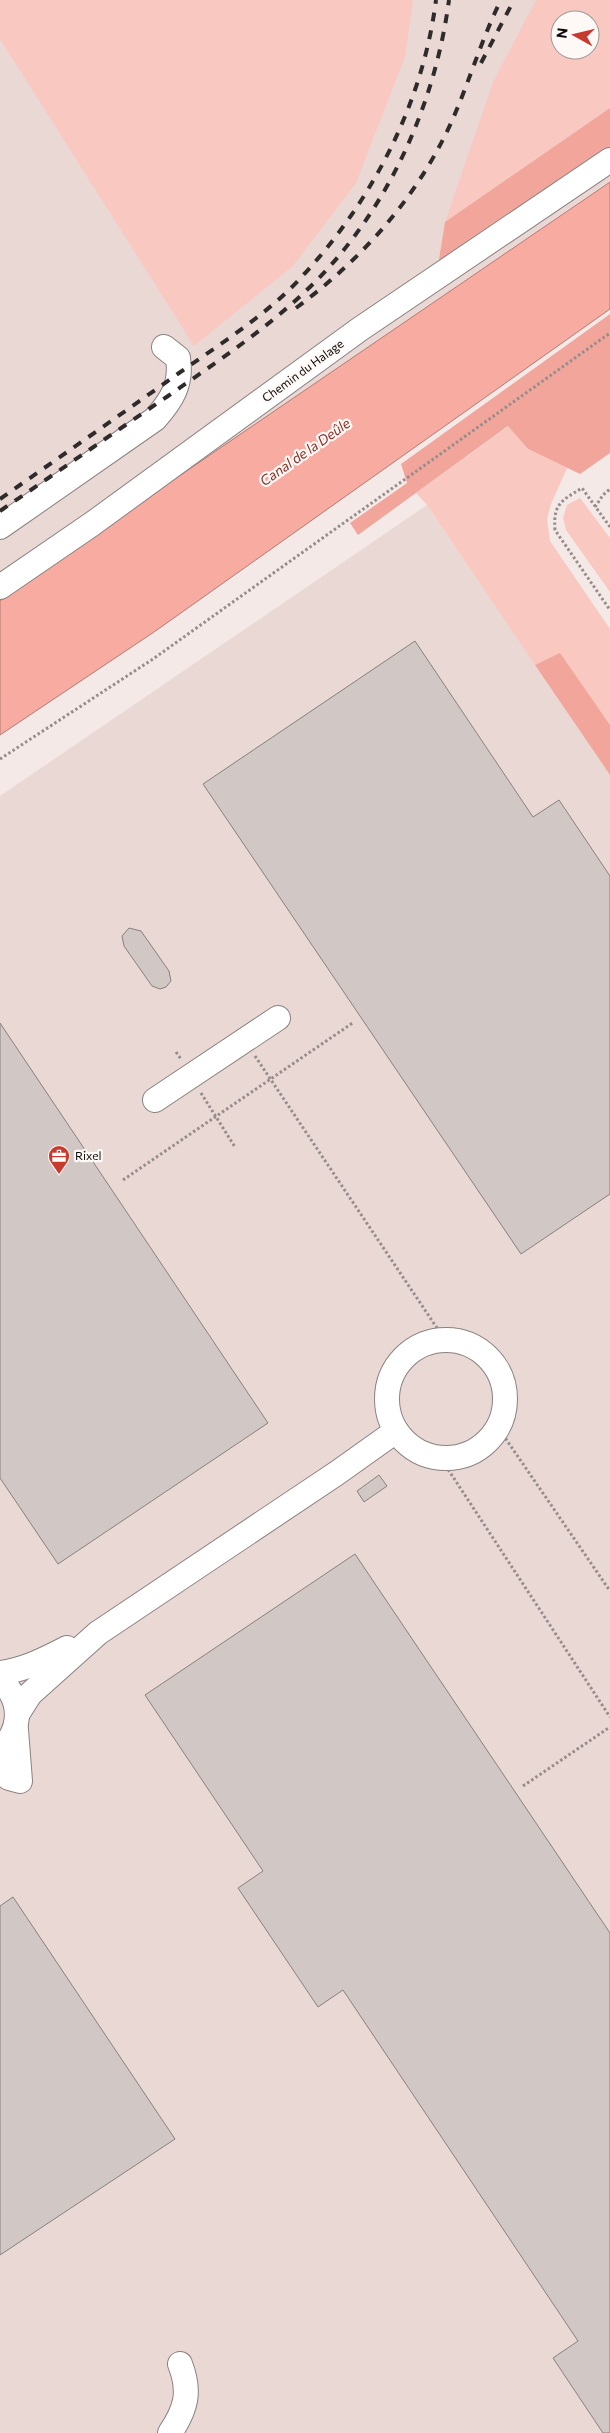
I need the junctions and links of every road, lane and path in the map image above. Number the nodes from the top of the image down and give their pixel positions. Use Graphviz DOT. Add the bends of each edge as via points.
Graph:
graph roads {
  1 [pos="610,160"];
  2 [pos="610,333"];
  3 [pos="164,347"];
  4 [pos="610,489"];
  5 [pos="596,507"];
  6 [pos="0,527"];
  7 [pos="610,527"];
  8 [pos="0,586"];
  9 [pos="610,610"];
  10 [pos="0,759"];
  11 [pos="278,1018"];
  12 [pos="354,1022"];
  13 [pos="245,1041"];
  14 [pos="176,1052"];
  15 [pos="192,1077"];
  16 [pos="270,1079"];
  17 [pos="155,1100"];
  18 [pos="216,1116"];
  19 [pos="234,1147"];
  20 [pos="123,1180"];
  21 [pos="445,1340"];
  22 [pos="497,1426"];
  23 [pos="396,1431"];
  24 [pos="440,1457"];
  25 [pos="610,1590"];
  26 [pos="98,1633"];
  27 [pos="0,1673"];
  28 [pos="0,1679"];
  29 [pos="610,1717"];
  30 [pos="17,1721"];
  31 [pos="610,1727"];
  32 [pos="0,1751"];
  33 [pos="0,1771"];
  34 [pos="523,1786"];
  35 [pos="180,2364"];
  36 [pos="170,2433"];
  1 -- 8 [label="street, Chemin du Halage" via="360,330 92,524"];
  2 -- 10 [label="path" via="153,659"];
  3 -- 6 [label="street" via="178,358 180,372 170,403 155,419"];
  4 -- 5 [label="path"];
  5 -- 7 [label="path"];
  5 -- 9 [label="path" via="582,488 563,499 554,519 556,530"];
  11 -- 13 [label="street"];
  12 -- 16 [label="path"];
  13 -- 15 [label="street"];
  13 -- 16 [label="path"];
  14 -- 15 [label="path"];
  15 -- 17 [label="street"];
  15 -- 18 [label="path"];
  16 -- 18 [label="path"];
  16 -- 21 [label="path"];
  18 -- 19 [label="path"];
  18 -- 20 [label="path"];
  21 -- 22 [label="street" via="465,1343 494,1364 502,1380 504,1404"];
  21 -- 23 [label="street" via="424,1344 396,1366 390,1380 387,1403"];
  22 -- 24 [label="street" via="479,1448 463,1456"];
  22 -- 25 [label="path"];
  23 -- 24 [label="street" via="419,1452"];
  23 -- 26 [label="street"];
  24 -- 29 [label="path"];
  26 -- 27 [label="street" via="36,1664"];
  26 -- 30 [label="street" via="30,1694"];
  28 -- 30 [label="street" via="15,1698"];
  30 -- 32 [label="street" via="9,1742"];
  30 -- 33 [label="street" via="20,1781"];
  31 -- 34 [label="path"];
  35 -- 36 [label="street" via="186,2380 186,2396 181,2417"];
}
